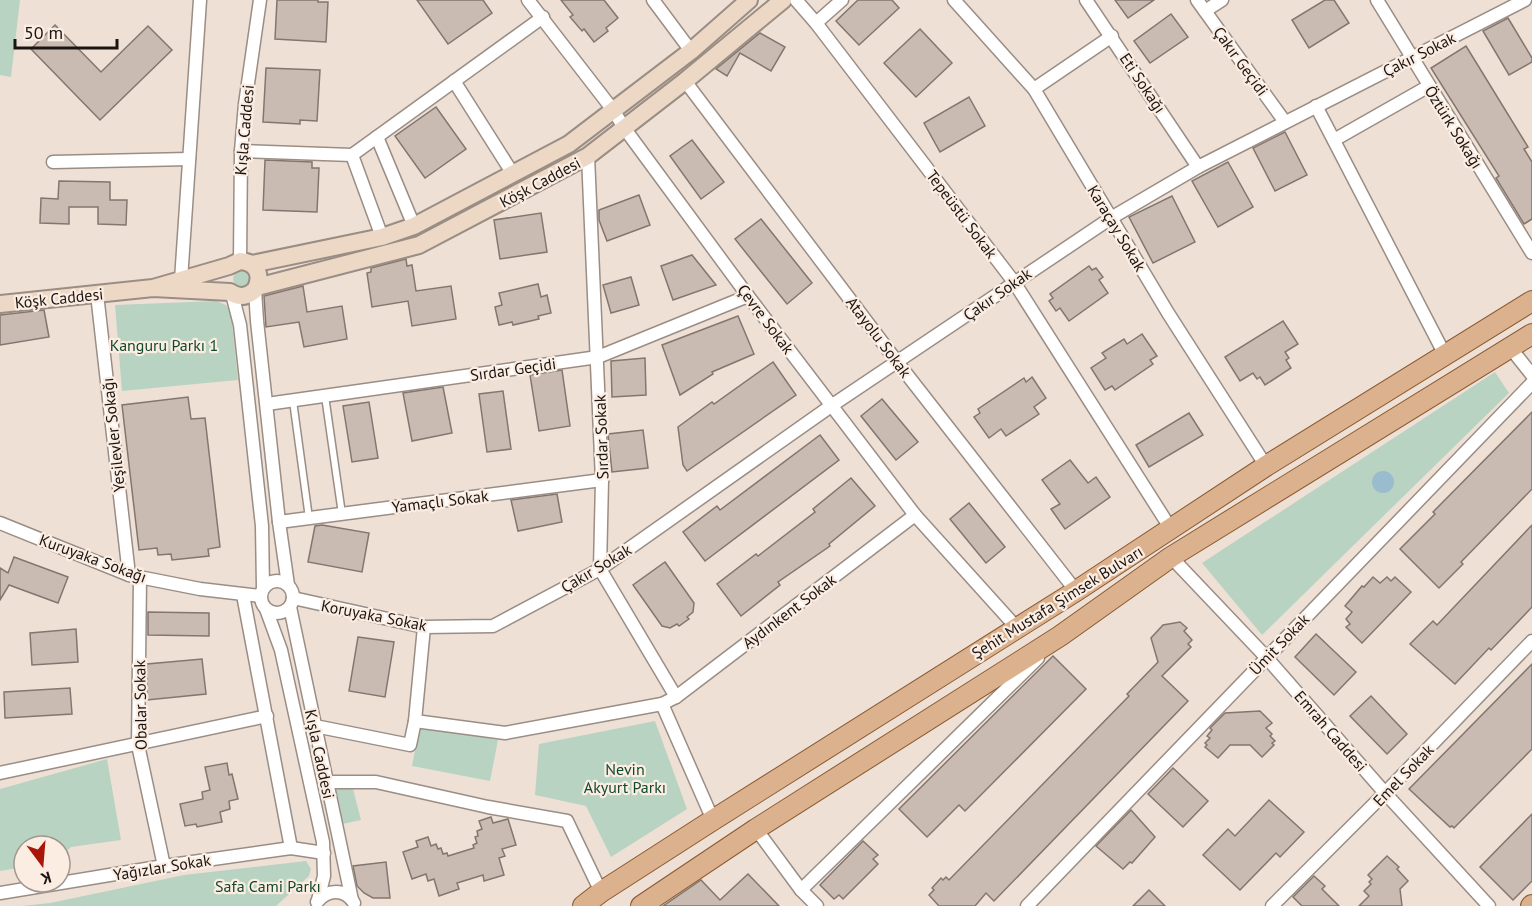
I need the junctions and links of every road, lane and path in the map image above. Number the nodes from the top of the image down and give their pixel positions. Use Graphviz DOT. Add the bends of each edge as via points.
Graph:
graph roads {
  1 [pos="200,0"];
  2 [pos="260,0"];
  3 [pos="528,0"];
  4 [pos="653,0"];
  5 [pos="748,0"];
  6 [pos="783,0"];
  7 [pos="796,0"];
  8 [pos="842,0"];
  9 [pos="954,0"];
  10 [pos="1086,0"];
  11 [pos="1197,0"];
  12 [pos="1222,0"];
  13 [pos="1377,0"];
  14 [pos="1525,0"];
  15 [pos="1205,11"];
  16 [pos="543,17"];
  17 [pos="816,23"];
  18 [pos="1112,36"];
  19 [pos="690,51"];
  20 [pos="1412,58"];
  21 [pos="454,81"];
  22 [pos="685,81"];
  23 [pos="1429,86"];
  24 [pos="1034,89"];
  25 [pos="1316,106"];
  26 [pos="613,110"];
  27 [pos="1285,122"];
  28 [pos="625,129"];
  29 [pos="377,136"];
  30 [pos="1334,140"];
  31 [pos="241,151"];
  32 [pos="352,155"];
  33 [pos="588,156"];
  34 [pos="189,159"];
  35 [pos="53,162"];
  36 [pos="1198,167"];
  37 [pos="513,174"];
  38 [pos="1111,218"];
  39 [pos="414,226"];
  40 [pos="382,237"];
  41 [pos="1532,253"];
  42 [pos="240,264"];
  43 [pos="181,280"];
  44 [pos="1014,282"];
  45 [pos="153,288"];
  46 [pos="256,289"];
  47 [pos="231,293"];
  48 [pos="97,294"];
  49 [pos="748,296"];
  50 [pos="1532,301"];
  51 [pos="0,304"];
  52 [pos="1532,334"];
  53 [pos="1509,346"];
  54 [pos="1445,356"];
  55 [pos="598,357"];
  56 [pos="898,363"];
  57 [pos="1532,375"];
  58 [pos="1532,383"];
  59 [pos="325,395"];
  60 [pos="293,400"];
  61 [pos="267,404"];
  62 [pos="831,406"];
  63 [pos="1266,466"];
  64 [pos="602,480"];
  65 [pos="342,514"];
  66 [pos="915,515"];
  67 [pos="309,518"];
  68 [pos="279,522"];
  69 [pos="0,523"];
  70 [pos="1171,529"];
  71 [pos="1172,557"];
  72 [pos="600,569"];
  73 [pos="134,577"];
  74 [pos="288,585"];
  75 [pos="1076,591"];
  76 [pos="261,592"];
  77 [pos="243,595"];
  78 [pos="291,603"];
  79 [pos="266,609"];
  80 [pos="492,626"];
  81 [pos="424,627"];
  82 [pos="1017,628"];
  83 [pos="1060,636"];
  84 [pos="1532,641"];
  85 [pos="1266,657"];
  86 [pos="676,697"];
  87 [pos="662,704"];
  88 [pos="267,716"];
  89 [pos="415,722"];
  90 [pos="315,726"];
  91 [pos="138,745"];
  92 [pos="0,773"];
  93 [pos="326,782"];
  94 [pos="1385,793"];
  95 [pos="712,820"];
  96 [pos="756,829"];
  97 [pos="291,848"];
  98 [pos="324,853"];
  99 [pos="164,866"];
  100 [pos="801,890"];
  101 [pos="601,892"];
  102 [pos="0,893"];
  103 [pos="354,903"];
  104 [pos="316,904"];
  105 [pos="583,906"];
  106 [pos="641,906"];
  107 [pos="817,906"];
  108 [pos="1027,906"];
  109 [pos="1272,906"];
  110 [pos="1489,906"];
  1 -- 34 [label="street"];
  2 -- 31 [label="street, Kışla Caddesi"];
  3 -- 16 [label="street, Çevre Sokak"];
  4 -- 19 [label="street"];
  5 -- 19 [label="street, Köşk Caddesi"];
  6 -- 22 [label="street, Köşk Caddesi"];
  7 -- 17 [label="street, Tepeüstü Sokak"];
  8 -- 17 [label="street"];
  9 -- 24 [label="street, Karaçay Sokak"];
  10 -- 18 [label="street, Eti Sokağı"];
  11 -- 15 [label="street, Çakır Geçidi"];
  12 -- 15 [label="street"];
  13 -- 20 [label="street, Öztürk Sokağı"];
  14 -- 20 [label="street, Çakır Sokak"];
  15 -- 27 [label="street, Çakır Geçidi"];
  16 -- 21 [label="street"];
  16 -- 26 [label="street, Çevre Sokak"];
  17 -- 44 [label="street, Tepeüstü Sokak"];
  18 -- 24 [label="street"];
  18 -- 36 [label="street, Eti Sokağı"];
  19 -- 26 [label="street, Köşk Caddesi"];
  20 -- 23 [label="street, Öztürk Sokağı"];
  20 -- 25 [label="street, Çakır Sokak"];
  21 -- 29 [label="street"];
  21 -- 37 [label="street"];
  22 -- 28 [label="street, Köşk Caddesi"];
  22 -- 56 [label="street, Atayolu Sokak"];
  23 -- 30 [label="street"];
  23 -- 41 [label="street, Öztürk Sokağı"];
  24 -- 38 [label="street, Karaçay Sokak"];
  25 -- 27 [label="street, Çakır Sokak"];
  25 -- 30 [label="street"];
  26 -- 28 [label="street, Çevre Sokak"];
  26 -- 37 [label="street, Köşk Caddesi" via="569,144"];
  27 -- 36 [label="street, Çakır Sokak"];
  28 -- 33 [label="street, Köşk Caddesi"];
  28 -- 49 [label="street, Çevre Sokak"];
  29 -- 32 [label="street"];
  29 -- 39 [label="street"];
  30 -- 54 [label="street"];
  31 -- 32 [label="street"];
  31 -- 42 [label="street, Kışla Caddesi"];
  32 -- 40 [label="street"];
  33 -- 46 [label="street, Köşk Caddesi" via="419,245"];
  33 -- 55 [label="street, Sırdar Sokak"];
  34 -- 35 [label="street"];
  34 -- 43 [label="street"];
  36 -- 38 [label="street, Çakır Sokak"];
  37 -- 39 [label="street, Köşk Caddesi"];
  38 -- 44 [label="street, Çakır Sokak"];
  38 -- 63 [label="street, Karaçay Sokak"];
  39 -- 40 [label="street, Köşk Caddesi"];
  40 -- 42 [label="street, Köşk Caddesi"];
  42 -- 43 [label="street, Köşk Caddesi"];
  42 -- 46 [label="street" via="259,275"];
  42 -- 47 [label="street" via="224,274"];
  43 -- 45 [label="street, Köşk Caddesi"];
  44 -- 56 [label="street, Çakır Sokak"];
  44 -- 70 [label="street, Tepeüstü Sokak"];
  45 -- 47 [label="street"];
  45 -- 48 [label="street, Köşk Caddesi"];
  46 -- 47 [label="street" via="245,296"];
  46 -- 61 [label="street"];
  47 -- 76 [label="street" via="240,325 262,526"];
  48 -- 51 [label="street, Köşk Caddesi"];
  48 -- 73 [label="street, Yeşilevler Sokağı"];
  49 -- 55 [label="street, Sırdar Geçidi"];
  49 -- 62 [label="street, Çevre Sokak"];
  50 -- 54 [label="main road, Şehit Mustafa Şimsek Bulvarı"];
  52 -- 53 [label="main road, Şehit Mustafa Şimsek Bulvarı"];
  53 -- 57 [label="street"];
  53 -- 71 [label="main road, Şehit Mustafa Şimsek Bulvarı"];
  54 -- 63 [label="main road, Şehit Mustafa Şimsek Bulvarı"];
  55 -- 59 [label="street, Sırdar Geçidi"];
  55 -- 64 [label="street, Sırdar Sokak"];
  56 -- 62 [label="street, Çakır Sokak"];
  56 -- 75 [label="street, Atayolu Sokak"];
  58 -- 85 [label="street, Ümit Sokak"];
  59 -- 60 [label="street, Sırdar Geçidi"];
  59 -- 65 [label="lane"];
  60 -- 61 [label="street, Sırdar Geçidi"];
  60 -- 67 [label="lane"];
  61 -- 68 [label="street"];
  62 -- 66 [label="street, Çevre Sokak"];
  62 -- 72 [label="street, Çakır Sokak"];
  63 -- 70 [label="main road, Şehit Mustafa Şimsek Bulvarı"];
  64 -- 65 [label="street, Yamaçlı Sokak"];
  64 -- 72 [label="street, Sırdar Sokak"];
  65 -- 67 [label="street, Yamaçlı Sokak"];
  66 -- 82 [label="street, Çevre Sokak"];
  66 -- 86 [label="street, Aydınkent Sokak"];
  67 -- 68 [label="street, Yamaçlı Sokak"];
  68 -- 74 [label="street"];
  69 -- 73 [label="street, Kuruyaka Sokağı"];
  70 -- 75 [label="main road, Şehit Mustafa Şimsek Bulvarı"];
  71 -- 83 [label="main road, Şehit Mustafa Şimsek Bulvarı"];
  71 -- 85 [label="street, Emrah Caddesi"];
  72 -- 80 [label="street, Çakır Sokak"];
  72 -- 86 [label="street"];
  73 -- 77 [label="street, Kuruyaka Sokağı"];
  73 -- 91 [label="street, Obalar Sokak"];
  74 -- 76 [label="street" via="275,580"];
  74 -- 78 [label="street"];
  75 -- 82 [label="main road, Şehit Mustafa Şimsek Bulvarı"];
  76 -- 77 [label="street, Kuruyaka Sokağı"];
  76 -- 79 [label="street"];
  77 -- 88 [label="street"];
  78 -- 79 [label="street" via="285,611 277,613"];
  78 -- 81 [label="street, Koruyaka Sokak"];
  78 -- 90 [label="street, Kışla Caddesi"];
  79 -- 98 [label="street, Kışla Caddesi" via="281,650"];
  80 -- 81 [label="street, Koruyaka Sokak"];
  81 -- 89 [label="street"];
  82 -- 95 [label="main road, Şehit Mustafa Şimsek Bulvarı"];
  83 -- 96 [label="main road, Şehit Mustafa Şimsek Bulvarı"];
  83 -- 100 [label="street"];
  84 -- 94 [label="street, Emel Sokak"];
  85 -- 94 [label="street, Emrah Caddesi"];
  85 -- 108 [label="street, Ümit Sokak"];
  86 -- 87 [label="street, Aydınkent Sokak"];
  87 -- 89 [label="street, Aydınkent Sokak" via="505,733"];
  87 -- 95 [label="street"];
  88 -- 91 [label="street"];
  88 -- 97 [label="street"];
  89 -- 90 [label="street" via="410,745"];
  90 -- 93 [label="street, Kışla Caddesi"];
  91 -- 92 [label="street"];
  91 -- 99 [label="street, Obalar Sokak"];
  93 -- 101 [label="street" via="376,782 567,822"];
  93 -- 103 [label="street, Kışla Caddesi"];
  94 -- 109 [label="street, Emel Sokak"];
  94 -- 110 [label="street, Emrah Caddesi"];
  95 -- 101 [label="main road, Şehit Mustafa Şimsek Bulvarı"];
  96 -- 100 [label="street"];
  96 -- 106 [label="main road, Şehit Mustafa Şimsek Bulvarı"];
  97 -- 98 [label="street, Yağızlar Sokak"];
  97 -- 99 [label="street, Yağızlar Sokak"];
  98 -- 104 [label="street, Kışla Caddesi" via="324,876"];
  99 -- 102 [label="street, Yağızlar Sokak"];
  100 -- 107 [label="street"];
  101 -- 105 [label="main road, Şehit Mustafa Şimsek Bulvarı"];
  103 -- 104 [label="street" via="335,891"];
}
